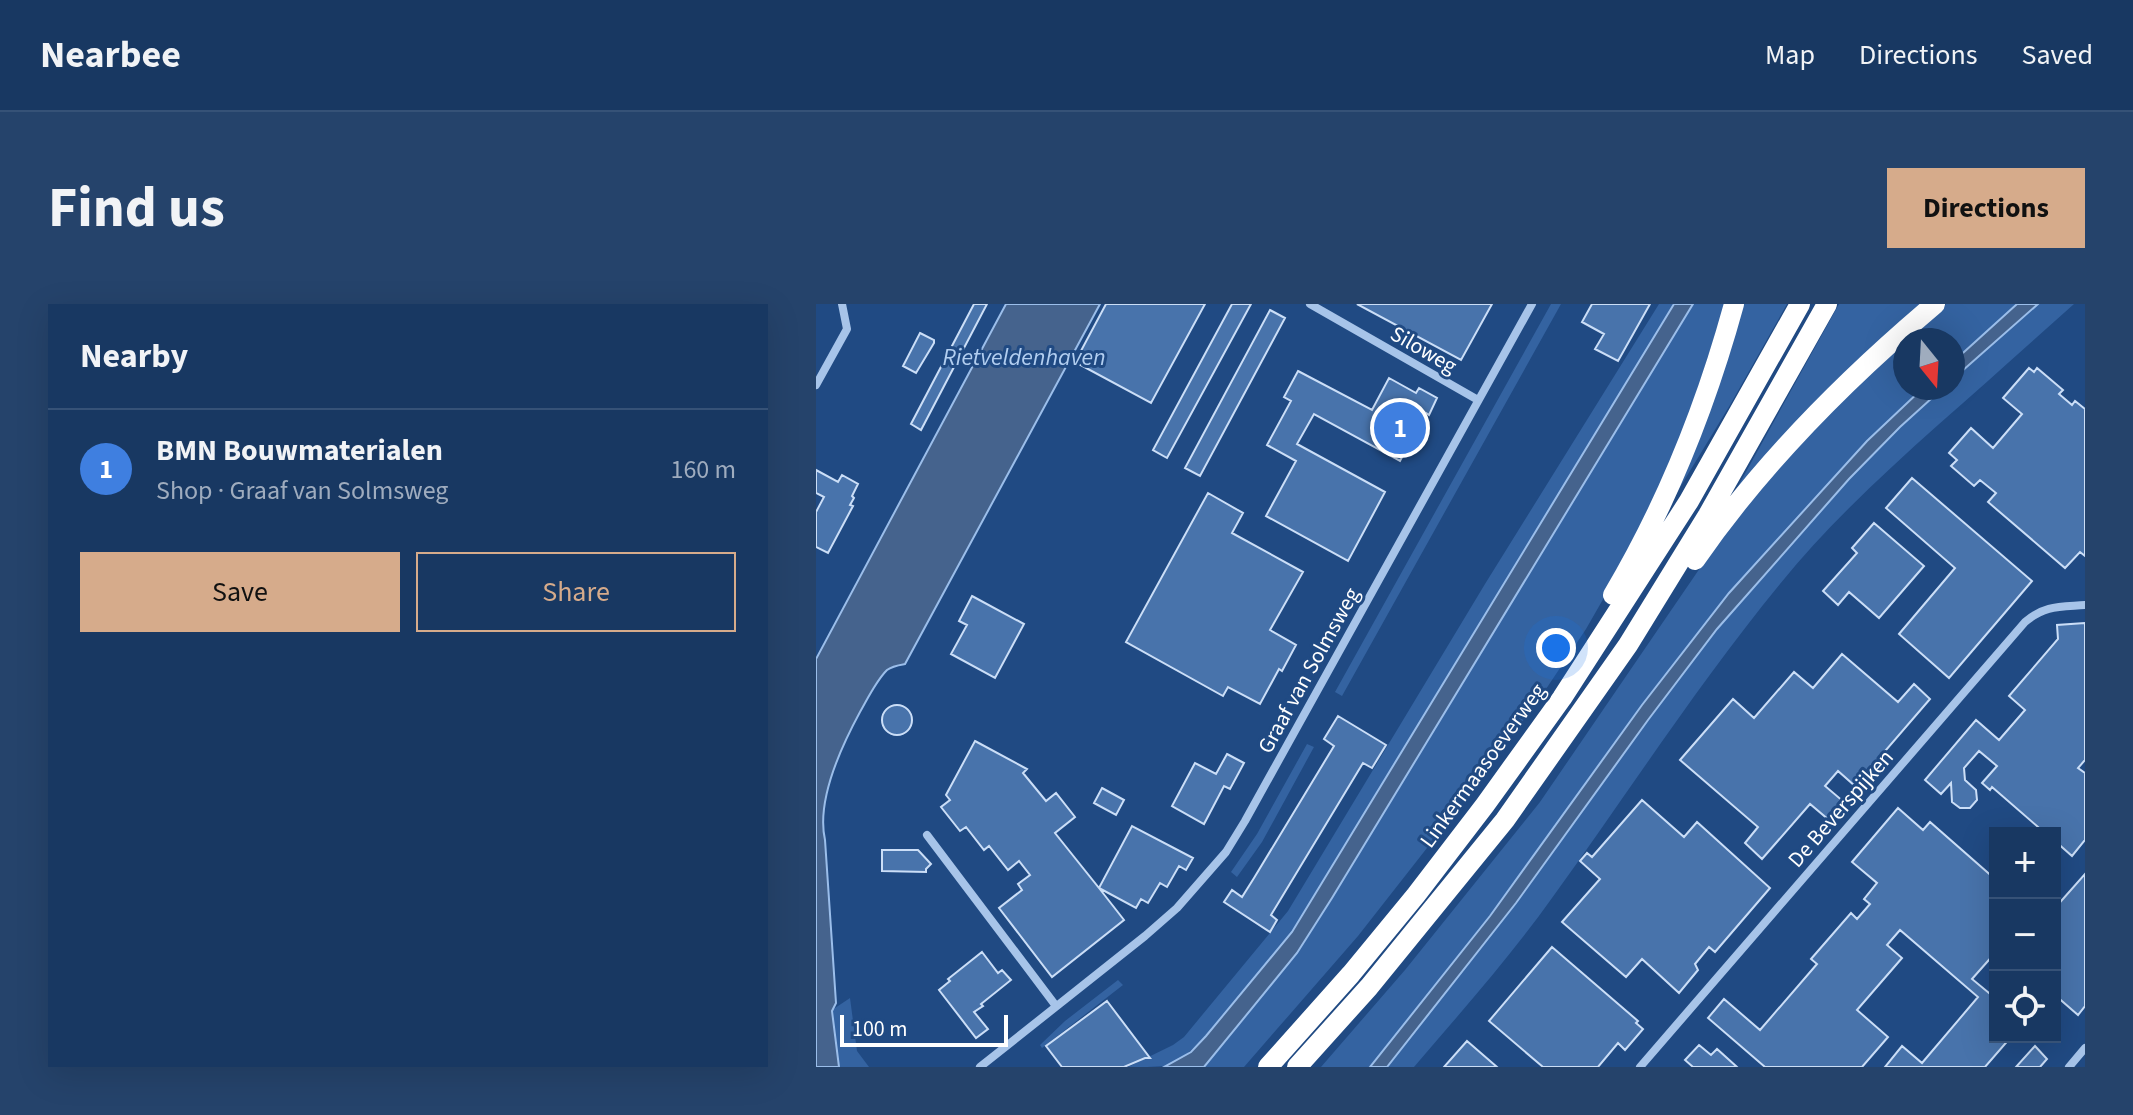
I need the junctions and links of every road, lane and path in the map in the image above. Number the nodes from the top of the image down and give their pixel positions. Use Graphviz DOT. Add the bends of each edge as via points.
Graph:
graph roads {
  1 [pos="842,304"];
  2 [pos="1310,304"];
  3 [pos="1532,304"];
  4 [pos="1734,304"];
  5 [pos="1800,304"];
  6 [pos="1827,304"];
  7 [pos="1935,304"];
  8 [pos="816,385"];
  9 [pos="1478,400"];
  10 [pos="2085,605"];
  11 [pos="1628,645"];
  12 [pos="1562,698"];
  13 [pos="927,835"];
  14 [pos="1056,1006"];
  15 [pos="2085,1048"];
  16 [pos="980,1067"];
  17 [pos="1268,1067"];
  18 [pos="1297,1067"];
  19 [pos="1640,1067"];
  20 [pos="2069,1067"];
  1 -- 8 [label="street" via="847,329"];
  2 -- 9 [label="street, Siloweg"];
  3 -- 9 [label="street, Graaf van Solmsweg"];
  4 -- 12 [label="highway" via="1715,369 1664,498 1576,659"];
  5 -- 12 [label="highway, Linkermaasoeverweg" via="1689,501"];
  6 -- 11 [label="highway"];
  7 -- 11 [label="highway" via="1805,423 1738,502 1660,612"];
  9 -- 14 [label="street, Graaf van Solmsweg" via="1226,852 1177,908"];
  10 -- 19 [label="street, De Beverspijken" via="2049,608 2025,622"];
  11 -- 18 [label="highway" via="1505,820"];
  12 -- 17 [label="highway, Linkermaasoeverweg" via="1416,895"];
  13 -- 14 [label="street"];
  14 -- 16 [label="street, Graaf van Solmsweg"];
  15 -- 20 [label="street"];
}
